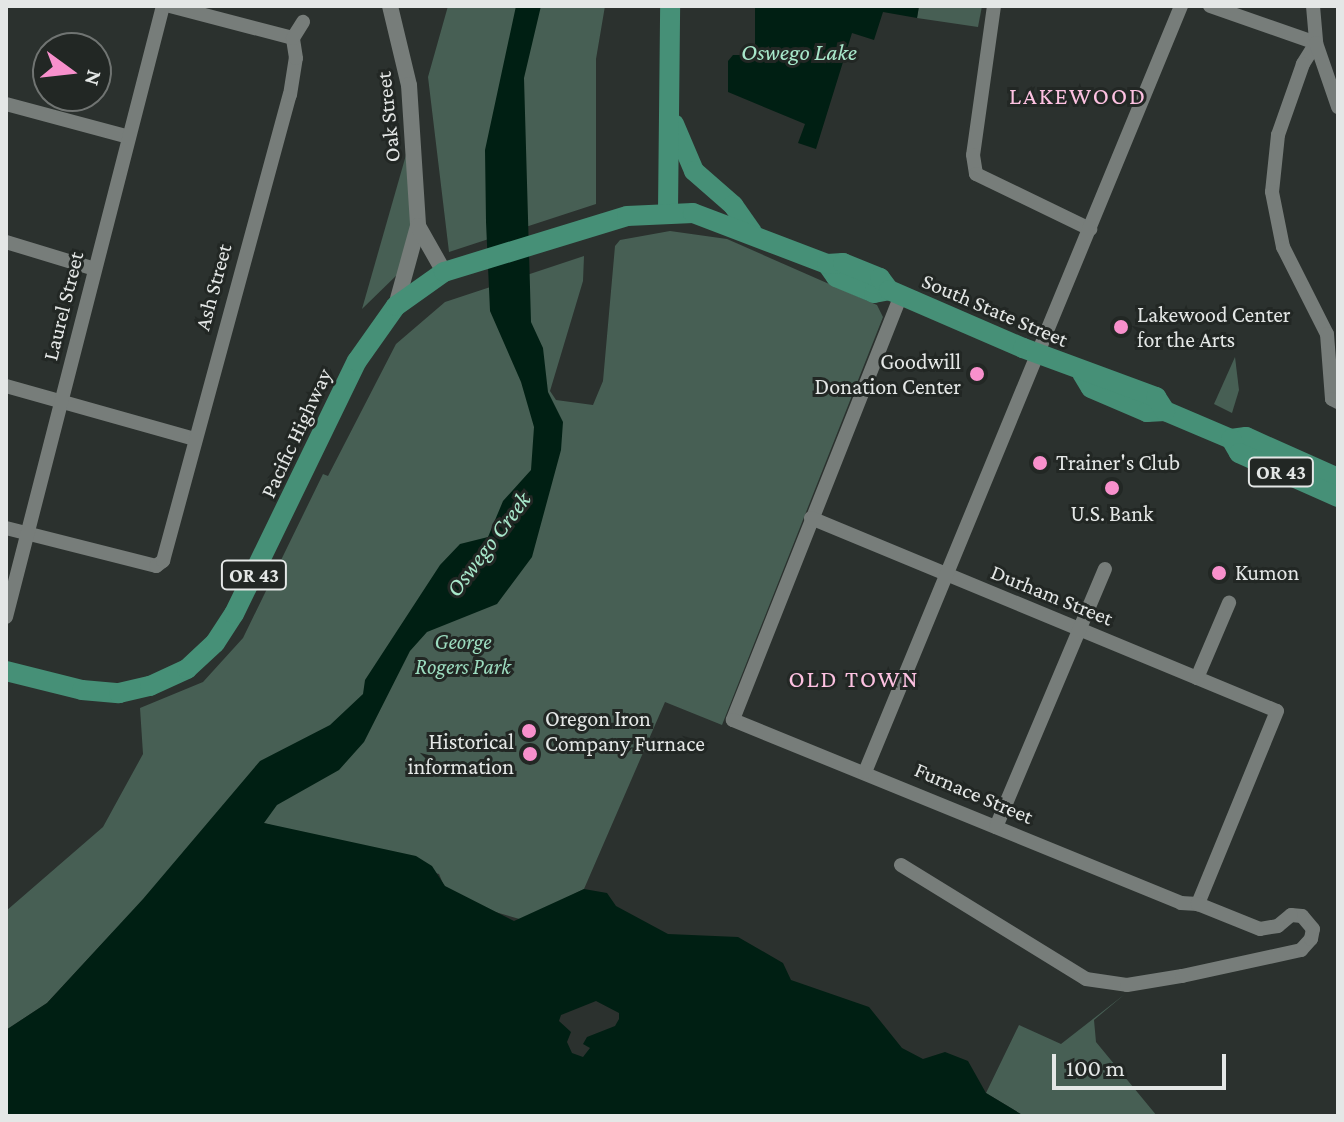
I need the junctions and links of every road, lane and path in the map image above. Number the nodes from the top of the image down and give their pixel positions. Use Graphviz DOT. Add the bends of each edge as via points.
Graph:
graph roads {
  1 [pos="163,6"];
  2 [pos="170,6"];
  3 [pos="390,6"];
  4 [pos="670,6"];
  5 [pos="994,6"];
  6 [pos="1181,6"];
  7 [pos="1210,6"];
  8 [pos="1313,6"];
  9 [pos="303,22"];
  10 [pos="293,38"];
  11 [pos="1316,43"];
  12 [pos="6,104"];
  13 [pos="1338,107"];
  14 [pos="670,114"];
  15 [pos="129,137"];
  16 [pos="668,211"];
  17 [pos="418,226"];
  18 [pos="1090,229"];
  19 [pos="752,232"];
  20 [pos="6,242"];
  21 [pos="95,269"];
  22 [pos="450,270"];
  23 [pos="895,292"];
  24 [pos="396,306"];
  25 [pos="1037,354"];
  26 [pos="6,386"];
  27 [pos="1338,402"];
  28 [pos="62,403"];
  29 [pos="194,439"];
  30 [pos="1231,439"];
  31 [pos="1338,478"];
  32 [pos="1338,497"];
  33 [pos="811,518"];
  34 [pos="6,528"];
  35 [pos="27,534"];
  36 [pos="1105,569"];
  37 [pos="947,575"];
  38 [pos="1229,603"];
  39 [pos="6,617"];
  40 [pos="1079,629"];
  41 [pos="6,671"];
  42 [pos="1197,678"];
  43 [pos="865,772"];
  44 [pos="996,827"];
  45 [pos="901,865"];
  46 [pos="1198,904"];
  1 -- 15 [label="street, Laurel Street"];
  2 -- 10 [label="street"];
  3 -- 17 [label="street, Oak Street" via="409,85"];
  4 -- 14 [label="main road"];
  5 -- 18 [label="street" via="973,155 976,174"];
  6 -- 18 [label="street"];
  7 -- 11 [label="street"];
  8 -- 11 [label="street"];
  9 -- 10 [label="street"];
  10 -- 29 [label="street, Ash Street" via="296,58 290,95"];
  11 -- 13 [label="street"];
  11 -- 27 [label="street" via="1278,135 1272,192 1283,247 1323,322 1331,351 1332,399"];
  12 -- 15 [label="street"];
  14 -- 16 [label="main road"];
  14 -- 19 [label="main road" via="694,171 733,205"];
  15 -- 21 [label="street, Laurel Street"];
  16 -- 19 [label="main road, South State Street / OR 43" via="710,217"];
  16 -- 22 [label="main road, Pacific Highway / OR 43" via="590,227"];
  17 -- 22 [label="street, Oak Street"];
  17 -- 24 [label="street, Oak Street"];
  18 -- 25 [label="street"];
  19 -- 23 [label="main road, South State Street / OR 43" via="827,264 836,277 874,293"];
  20 -- 21 [label="street"];
  21 -- 28 [label="street, Laurel Street"];
  22 -- 24 [label="main road, Pacific Highway / OR 43"];
  23 -- 25 [label="main road, South State Street / OR 43"];
  23 -- 33 [label="street"];
  24 -- 41 [label="main road, Pacific Highway / OR 43" via="357,361 234,614 203,656 168,679 119,693 82,690"];
  25 -- 30 [label="main road, South State Street / OR 43" via="1156,397 1165,411"];
  25 -- 37 [label="street"];
  26 -- 28 [label="street"];
  28 -- 29 [label="street"];
  28 -- 35 [label="street, Laurel Street"];
  29 -- 35 [label="street, Ash Street" via="160,565"];
  30 -- 31 [label="main road, South State Street / OR 43" via="1246,437"];
  30 -- 32 [label="main road, South State Street / OR 43" via="1239,453"];
  33 -- 37 [label="street, Durham Street"];
  33 -- 43 [label="street, Furnace Street" via="733,720"];
  34 -- 35 [label="street"];
  35 -- 39 [label="street, Laurel Street"];
  36 -- 40 [label="street"];
  37 -- 40 [label="street, Durham Street"];
  37 -- 43 [label="street"];
  38 -- 42 [label="street"];
  40 -- 42 [label="street, Durham Street"];
  40 -- 44 [label="street"];
  42 -- 46 [label="street, Durham Street" via="1277,711"];
  43 -- 44 [label="street, Furnace Street"];
  44 -- 46 [label="street, Furnace Street" via="1181,903"];
  45 -- 46 [label="street, Furnace Street" via="1086,979 1127,985 1182,976 1301,950 1311,939 1313,929 1302,916 1291,915 1278,926 1260,929"];
}
